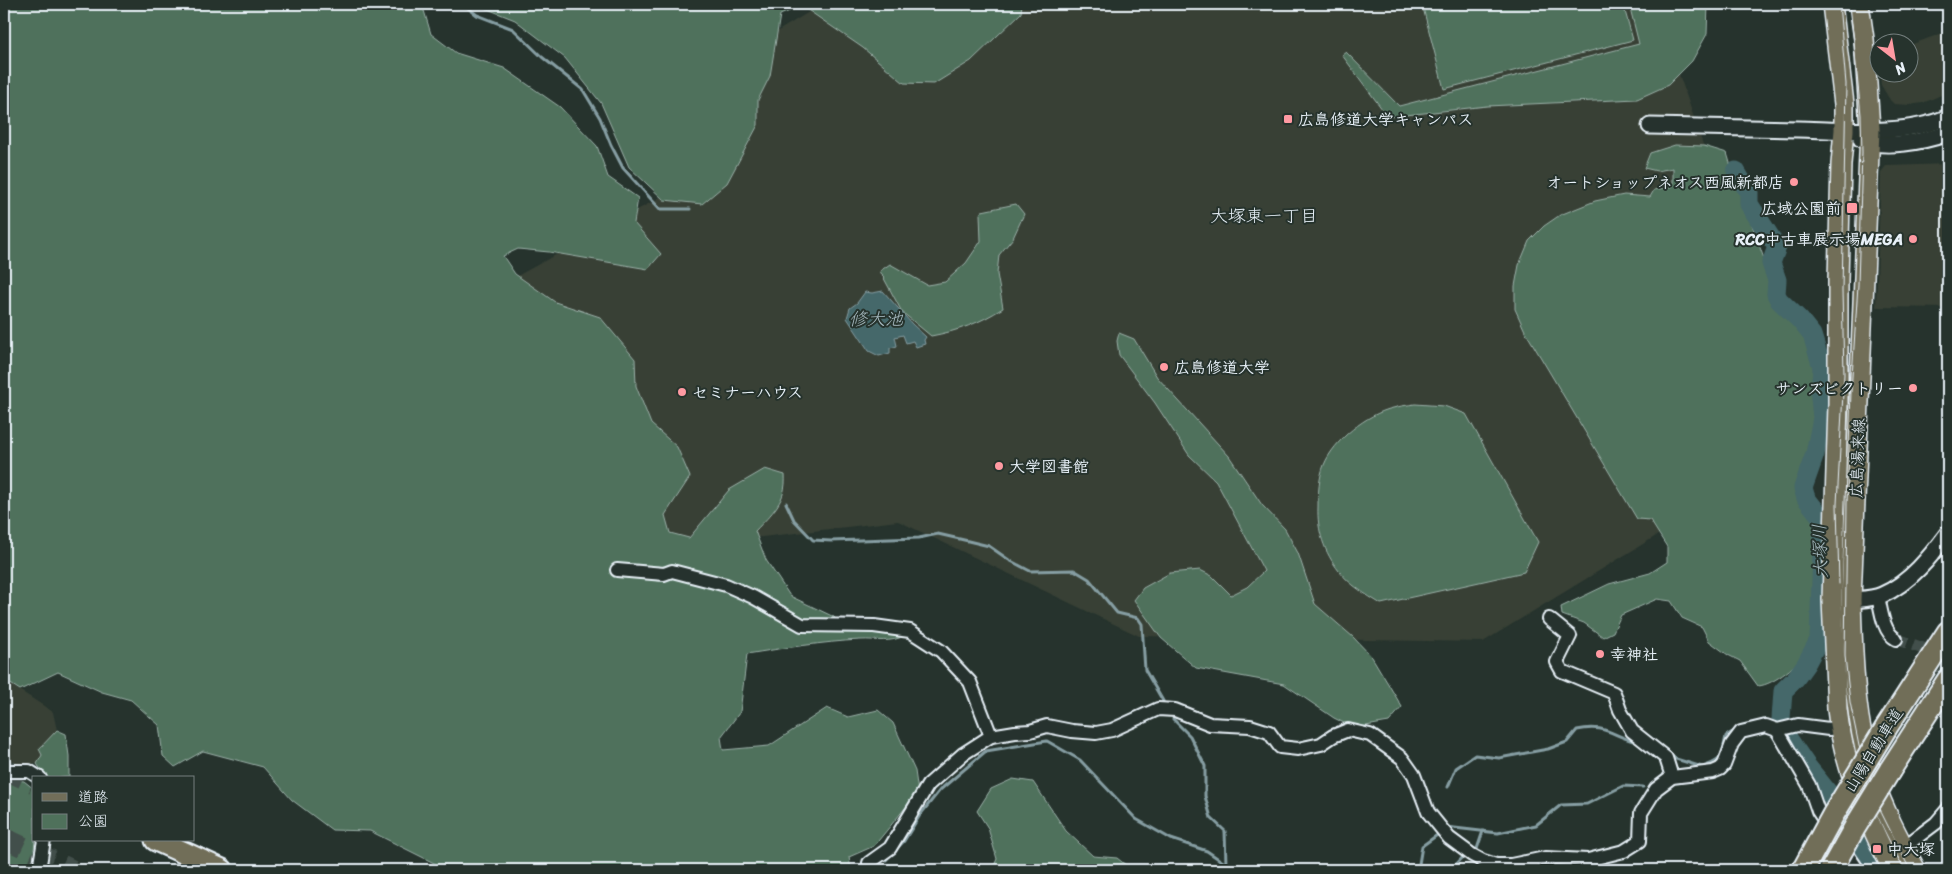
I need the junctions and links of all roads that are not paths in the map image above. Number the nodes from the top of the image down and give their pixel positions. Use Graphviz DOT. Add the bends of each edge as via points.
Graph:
graph roads {
  1 [pos="1832,4"];
  2 [pos="1859,4"];
  3 [pos="1948,117"];
  4 [pos="1650,126"];
  5 [pos="1844,130"];
  6 [pos="1948,133"];
  7 [pos="1870,136"];
  8 [pos="1948,533"];
  9 [pos="617,570"];
  10 [pos="1878,596"];
  11 [pos="1851,600"];
  12 [pos="1549,619"];
  13 [pos="1948,632"];
  14 [pos="1896,639"];
  15 [pos="1948,680"];
  16 [pos="1839,727"];
  17 [pos="1778,730"];
  18 [pos="991,736"];
  19 [pos="4,771"];
  20 [pos="37,776"];
  21 [pos="1672,777"];
  22 [pos="1948,809"];
  23 [pos="44,842"];
  24 [pos="160,842"];
  25 [pos="1904,847"];
  26 [pos="869,863"];
  27 [pos="39,870"];
  28 [pos="222,870"];
  29 [pos="1803,870"];
  30 [pos="1831,870"];
  31 [pos="1858,870"];
  32 [pos="1893,870"];
  33 [pos="1916,870"];
  1 -- 5 [label="main road, 広島湯来線"];
  2 -- 7 [label="main road, 広島湯来線"];
  3 -- 7 [label="street" via="1936,123"];
  4 -- 5 [label="street"];
  5 -- 7 [label="street"];
  5 -- 16 [label="main road, 広島湯来線" via="1832,600"];
  6 -- 7 [label="street" via="1908,142"];
  7 -- 11 [label="main road, 広島湯来線"];
  8 -- 10 [label="street" via="1932,555 1903,583"];
  9 -- 18 [label="street" via="664,574 672,571 726,585 802,625 874,626 910,631 941,651 970,682"];
  10 -- 11 [label="street"];
  10 -- 14 [label="street" via="1887,629"];
  11 -- 25 [label="main road, 広島湯来線" via="1853,670 1863,741 1874,782"];
  12 -- 21 [label="street" via="1570,636 1557,662 1562,671 1614,693 1632,731 1666,758"];
  13 -- 29 [label="highway, 山陽自動車道, bridge" via="1886,728"];
  15 -- 30 [label="highway, 山陽自動車道, bridge"];
  16 -- 17 [label="street" via="1798,725"];
  16 -- 32 [label="main road, 広島湯来線" via="1860,801"];
  17 -- 21 [label="street" via="1766,726 1741,732 1720,768"];
  17 -- 31 [label="street" via="1809,785 1818,811"];
  18 -- 21 [label="street" via="1047,726 1096,733 1112,730 1158,709 1175,710 1210,724 1250,726 1269,732 1280,747 1298,749 1321,744 1348,730 1370,735 1402,758 1414,776 1428,812 1449,838 1472,855 1496,865 1545,858 1588,860 1624,851 1640,842 1641,813 1656,789"];
  18 -- 26 [label="street" via="963,754 928,785 890,848"];
  19 -- 20 [label="street" via="29,771"];
  22 -- 25 [label="street" via="1936,823"];
  23 -- 27 [label="street"];
  24 -- 28 [label="highway"];
  25 -- 33 [label="main road, 広島湯来線"];
}
